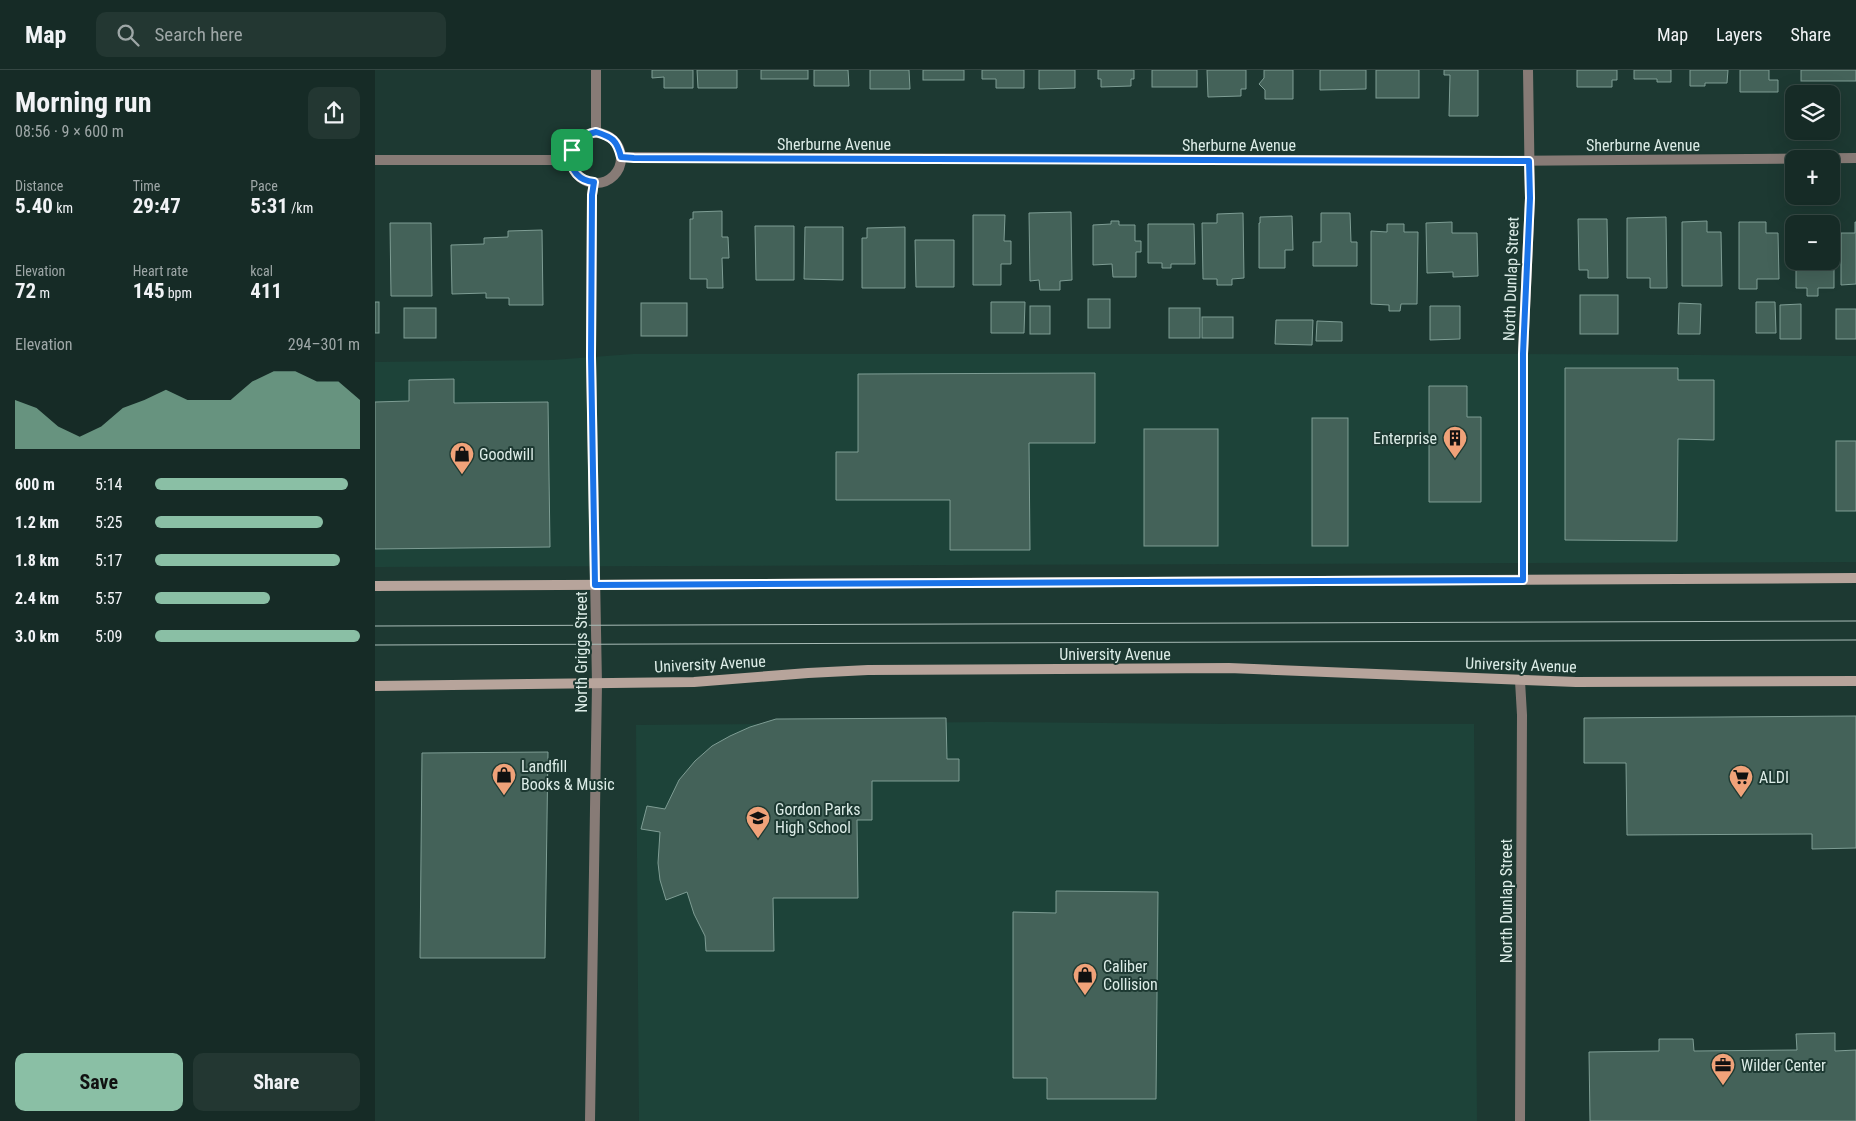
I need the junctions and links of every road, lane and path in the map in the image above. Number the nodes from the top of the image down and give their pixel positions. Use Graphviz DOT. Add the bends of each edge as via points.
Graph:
graph roads {
  1 [pos="596,70"];
  2 [pos="1528,70"];
  3 [pos="596,132"];
  4 [pos="621,157"];
  5 [pos="1856,158"];
  6 [pos="375,160"];
  7 [pos="571,160"];
  8 [pos="1529,161"];
  9 [pos="594,182"];
  10 [pos="1856,578"];
  11 [pos="1523,580"];
  12 [pos="595,585"];
  13 [pos="375,586"];
  14 [pos="1520,681"];
  15 [pos="1856,681"];
  16 [pos="597,684"];
  17 [pos="375,686"];
  18 [pos="590,1121"];
  19 [pos="1520,1121"];
  1 -- 3 [label="street"];
  2 -- 8 [label="street, North Dunlap Street"];
  3 -- 4 [label="street" via="613,139"];
  3 -- 7 [label="street" via="579,139 572,150"];
  4 -- 8 [label="street, Sherburne Avenue"];
  4 -- 9 [label="street" via="615,174 603,182"];
  5 -- 8 [label="street, Sherburne Avenue"];
  6 -- 7 [label="street"];
  7 -- 9 [label="street" via="576,173"];
  8 -- 11 [label="street, North Dunlap Street" via="1523,354"];
  9 -- 12 [label="street, North Griggs Street" via="591,357"];
  10 -- 11 [label="main road"];
  11 -- 12 [label="main road"];
  12 -- 13 [label="main road"];
  12 -- 16 [label="street, North Griggs Street"];
  14 -- 15 [label="main road, University Avenue"];
  14 -- 16 [label="main road, University Avenue" via="1219,668 868,670 693,682"];
  14 -- 19 [label="street, North Dunlap Street"];
  16 -- 17 [label="main road, University Avenue"];
  16 -- 18 [label="street, North Griggs Street"];
}
